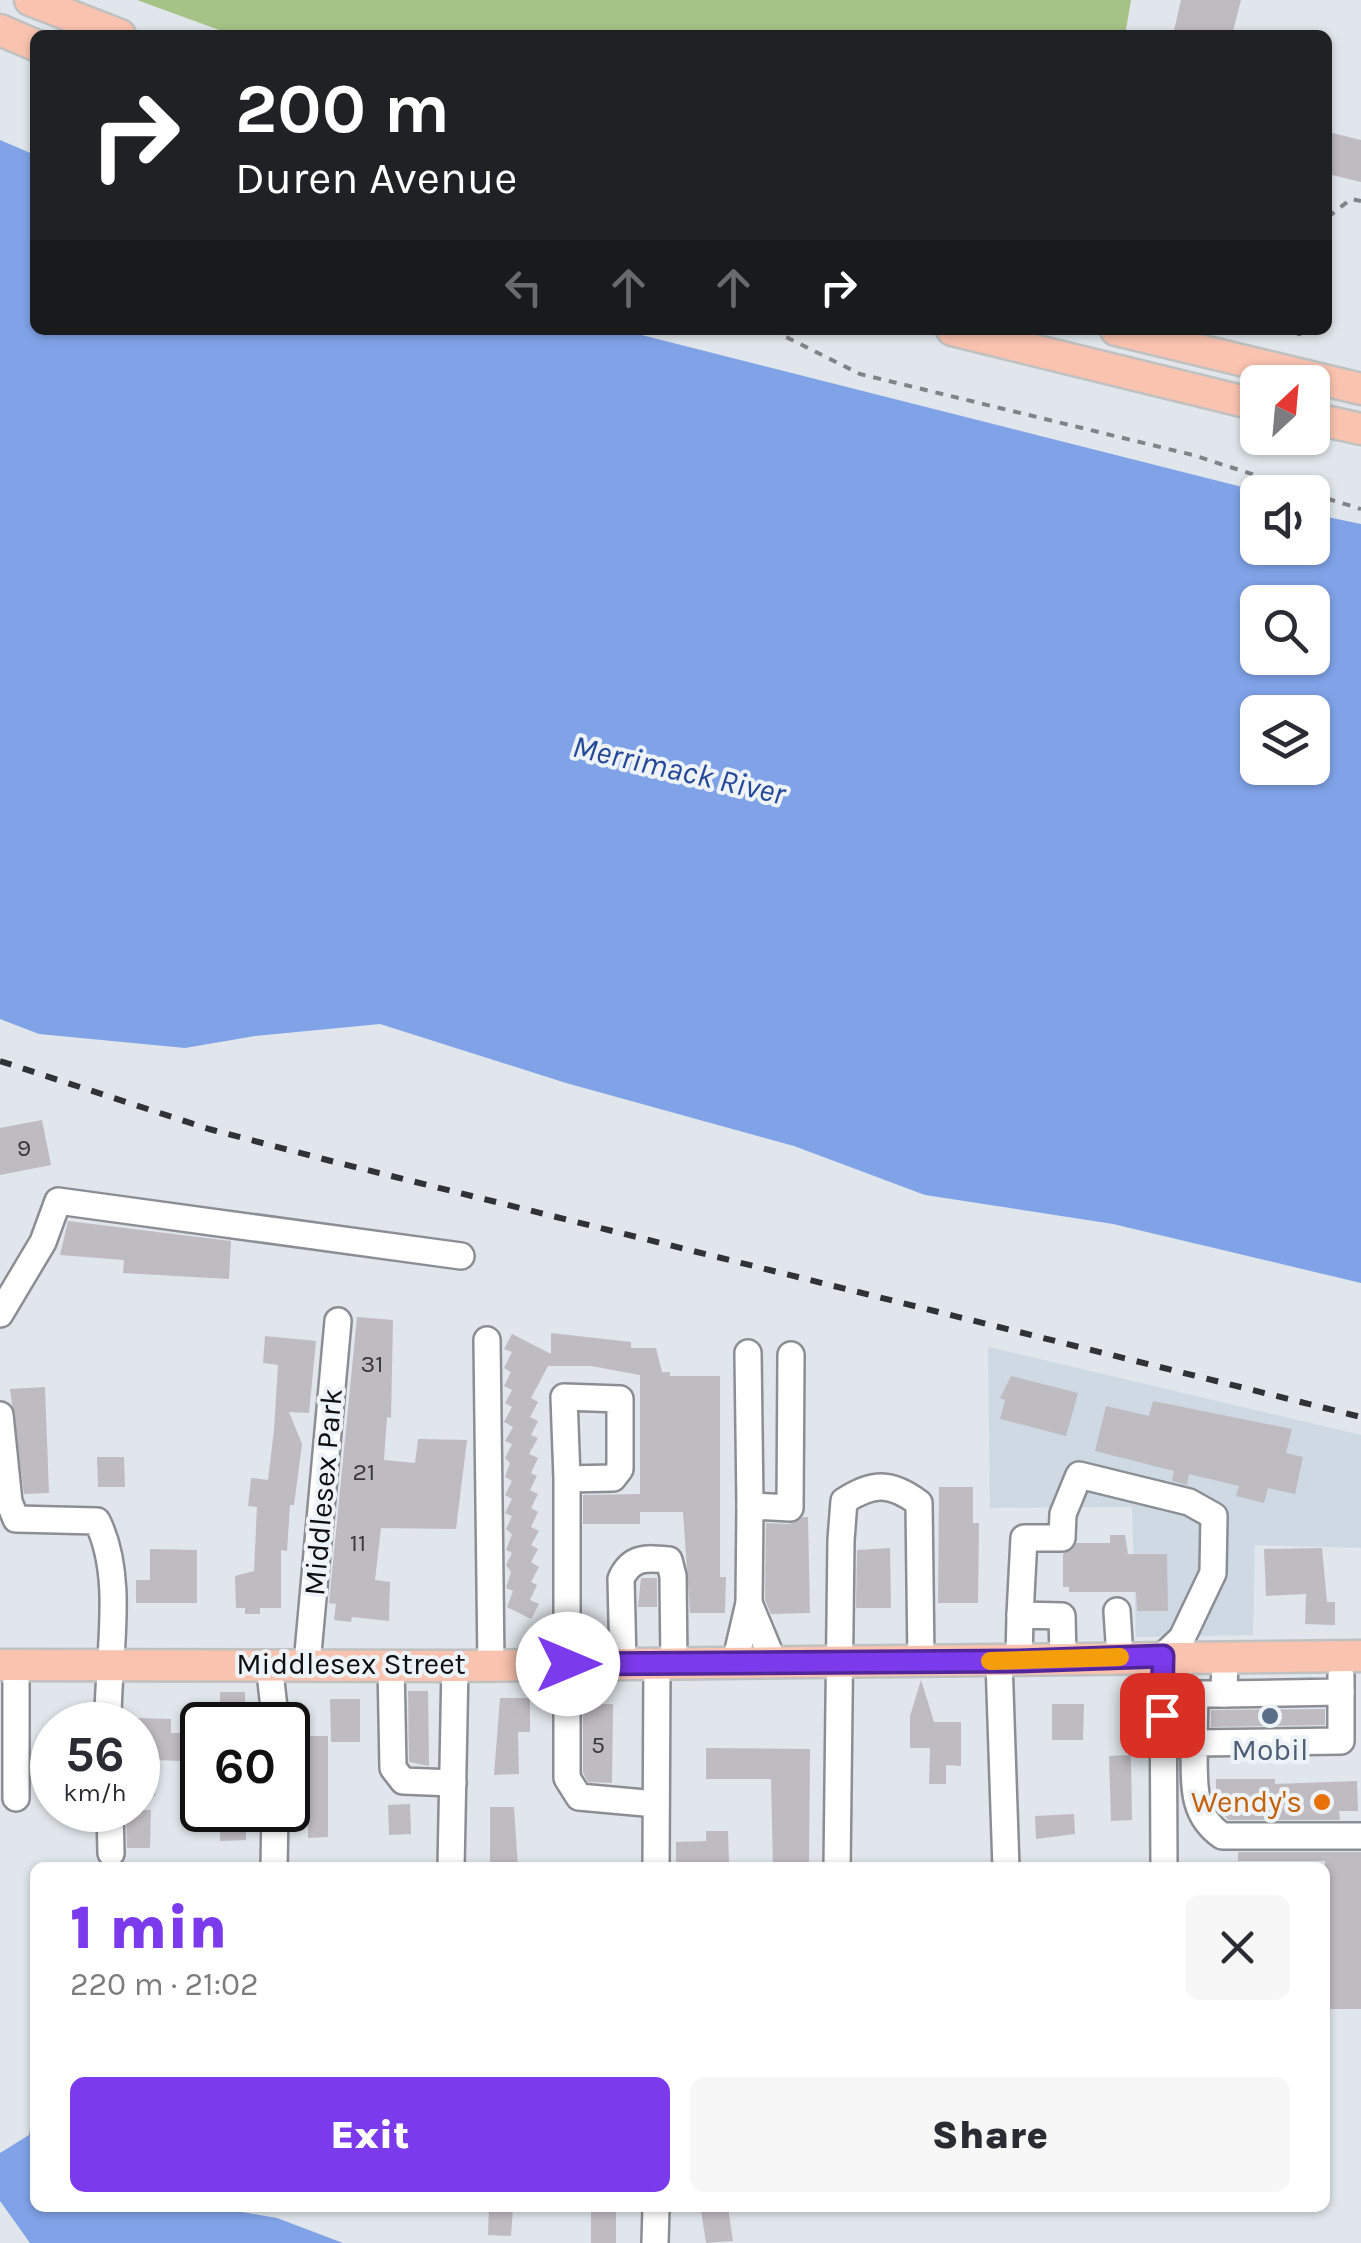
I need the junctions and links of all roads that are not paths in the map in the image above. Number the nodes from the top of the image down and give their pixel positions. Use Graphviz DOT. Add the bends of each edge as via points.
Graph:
graph roads {
  1 [pos="30,0"];
  2 [pos="0,30"];
  3 [pos="107,30"];
  4 [pos="30,43"];
  5 [pos="972,335"];
  6 [pos="1136,335"];
  7 [pos="1361,390"];
  8 [pos="1240,402"];
  9 [pos="1330,422"];
  10 [pos="1361,429"];
  11 [pos="461,1256"];
  12 [pos="0,1314"];
  13 [pos="338,1320"];
  14 [pos="487,1340"];
  15 [pos="748,1353"];
  16 [pos="791,1355"];
  17 [pos="0,1415"];
  18 [pos="567,1479"];
  19 [pos="750,1506"];
  20 [pos="750,1603"];
  21 [pos="1117,1611"];
  22 [pos="1020,1615"];
  23 [pos="1163,1656"];
  24 [pos="1225,1656"];
  25 [pos="1351,1656"];
  26 [pos="1063,1657"];
  27 [pos="1120,1657"];
  28 [pos="1009,1661"];
  29 [pos="774,1662"];
  30 [pos="836,1662"];
  31 [pos="921,1662"];
  32 [pos="623,1663"];
  33 [pos="666,1663"];
  34 [pos="735,1663"];
  35 [pos="107,1664"];
  36 [pos="269,1664"];
  37 [pos="308,1664"];
  38 [pos="391,1664"];
  39 [pos="492,1664"];
  40 [pos="568,1664"];
  41 [pos="8,1665"];
  42 [pos="455,1666"];
  43 [pos="1341,1692"];
  44 [pos="1224,1694"];
  45 [pos="108,1702"];
  46 [pos="273,1702"];
  47 [pos="8,1711"];
  48 [pos="1351,1741"];
  49 [pos="1162,1744"];
  50 [pos="1194,1744"];
  51 [pos="453,1783"];
  52 [pos="16,1798"];
  53 [pos="656,1804"];
  54 [pos="111,1832"];
  55 [pos="275,1832"];
  56 [pos="1361,1836"];
  57 [pos="111,1853"];
  58 [pos="274,1862"];
  59 [pos="451,1862"];
  60 [pos="656,1862"];
  61 [pos="837,1862"];
  62 [pos="1006,1862"];
  63 [pos="1164,1862"];
  64 [pos="656,2212"];
  65 [pos="655,2243"];
  1 -- 3 [label="main road"];
  2 -- 4 [label="main road"];
  5 -- 8 [label="main road"];
  6 -- 7 [label="main road"];
  9 -- 10 [label="main road"];
  11 -- 12 [label="street" via="58,1201 44,1242"];
  13 -- 37 [label="street, Middlesex Park"];
  14 -- 39 [label="street"];
  15 -- 19 [label="street"];
  16 -- 19 [label="street" via="790,1508"];
  17 -- 35 [label="street" via="16,1519 97,1520 108,1542 114,1570"];
  18 -- 40 [label="street"];
  19 -- 20 [label="street"];
  20 -- 29 [label="street"];
  20 -- 34 [label="street"];
  21 -- 27 [label="street"];
  22 -- 23 [label="street" via="1024,1538 1062,1538 1063,1514 1079,1475 1189,1502 1214,1516 1213,1573 1182,1638"];
  22 -- 26 [label="street" via="1062,1616"];
  22 -- 28 [label="street"];
  23 -- 24 [label="main road, Middlesex Street"];
  23 -- 27 [label="main road, Middlesex Street"];
  23 -- 49 [label="street"];
  24 -- 25 [label="main road, Middlesex Street"];
  24 -- 44 [label="street"];
  25 -- 43 [label="street"];
  26 -- 27 [label="main road, Middlesex Street"];
  26 -- 28 [label="main road, Middlesex Street"];
  28 -- 31 [label="main road, Middlesex Street"];
  28 -- 62 [label="street"];
  29 -- 30 [label="main road, Middlesex Street"];
  29 -- 34 [label="main road, Middlesex Street"];
  30 -- 31 [label="main road, Middlesex Street"];
  30 -- 31 [label="street" via="844,1501 867,1486 898,1487 919,1503"];
  30 -- 61 [label="street"];
  32 -- 33 [label="main road, Middlesex Street"];
  32 -- 33 [label="street" via="621,1578 641,1558 669,1560 674,1576"];
  32 -- 40 [label="main road, Middlesex Street"];
  33 -- 34 [label="main road, Middlesex Street"];
  33 -- 53 [label="street"];
  35 -- 36 [label="main road, Middlesex Street"];
  35 -- 41 [label="main road, Middlesex Street"];
  35 -- 45 [label="street"];
  36 -- 37 [label="main road, Middlesex Street"];
  36 -- 46 [label="street"];
  37 -- 38 [label="main road, Middlesex Street"];
  38 -- 42 [label="main road, Middlesex Street"];
  38 -- 51 [label="street" via="393,1768 403,1781"];
  39 -- 40 [label="main road, Middlesex Street"];
  39 -- 42 [label="main road, Middlesex Street"];
  40 -- 53 [label="street" via="567,1778 580,1797"];
  41 -- 47 [label="street"];
  42 -- 51 [label="street"];
  43 -- 44 [label="street"];
  43 -- 48 [label="street"];
  44 -- 50 [label="street" via="1195,1694"];
  47 -- 52 [label="street"];
  48 -- 50 [label="street"];
  49 -- 50 [label="street"];
  49 -- 63 [label="street"];
  50 -- 56 [label="street" via="1195,1798 1204,1824 1222,1836"];
  51 -- 59 [label="street"];
  53 -- 60 [label="street"];
  54 -- 57 [label="street"];
  55 -- 58 [label="street"];
  64 -- 65 [label="street"];
}
